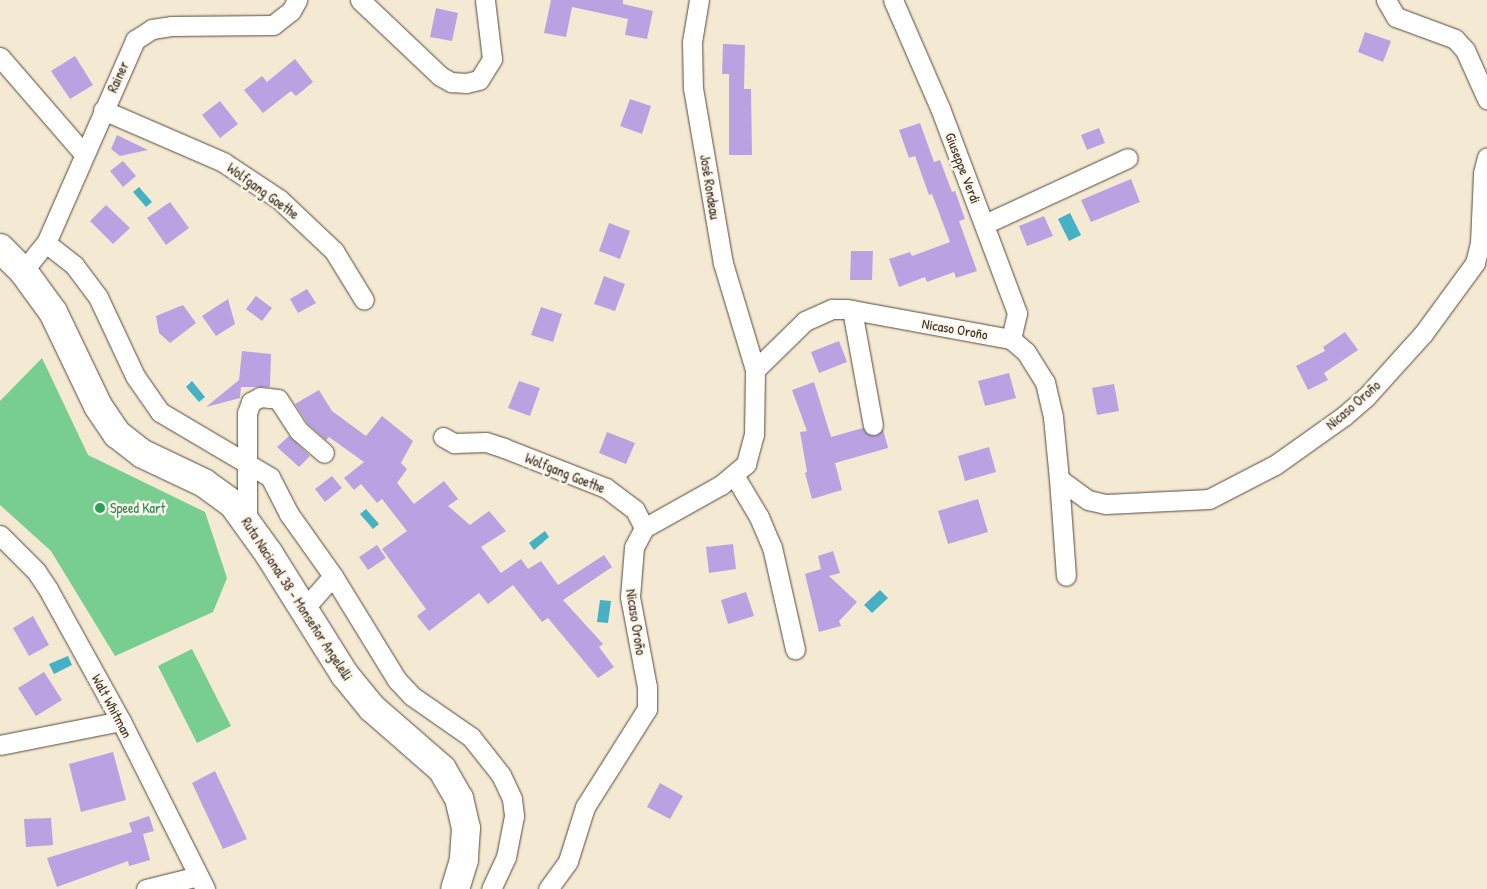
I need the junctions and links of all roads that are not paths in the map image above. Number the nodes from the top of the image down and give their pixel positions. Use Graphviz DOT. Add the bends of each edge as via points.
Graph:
graph roads {
  1 [pos="297,0"];
  2 [pos="360,0"];
  3 [pos="485,0"];
  4 [pos="699,0"];
  5 [pos="893,0"];
  6 [pos="1386,0"];
  7 [pos="0,57"];
  8 [pos="1487,99"];
  9 [pos="103,110"];
  10 [pos="84,154"];
  11 [pos="1487,157"];
  12 [pos="1128,158"];
  13 [pos="984,224"];
  14 [pos="46,244"];
  15 [pos="0,248"];
  16 [pos="23,271"];
  17 [pos="364,300"];
  18 [pos="852,310"];
  19 [pos="1011,339"];
  20 [pos="755,370"];
  21 [pos="873,425"];
  22 [pos="443,437"];
  23 [pos="324,453"];
  24 [pos="248,462"];
  25 [pos="734,475"];
  26 [pos="1059,479"];
  27 [pos="247,521"];
  28 [pos="644,528"];
  29 [pos="0,535"];
  30 [pos="333,576"];
  31 [pos="1066,576"];
  32 [pos="303,610"];
  33 [pos="795,649"];
  34 [pos="121,721"];
  35 [pos="0,745"];
  36 [pos="201,883"];
  37 [pos="146,889"];
  38 [pos="455,889"];
  39 [pos="491,889"];
  40 [pos="548,889"];
  1 -- 9 [label="street, Rainer" via="291,12 273,25 171,26 142,35 135,40"];
  2 -- 3 [label="street" via="440,76 451,82 479,80 492,59"];
  4 -- 20 [label="street, José Rondeau" via="692,42 694,88 723,263"];
  5 -- 13 [label="street, Giuseppe Verdi"];
  6 -- 8 [label="street" via="1396,17 1455,38 1465,50"];
  7 -- 10 [label="street"];
  9 -- 10 [label="street, Rainer"];
  9 -- 17 [label="street, Wolfgang Goethe" via="223,162 279,199 334,251"];
  10 -- 14 [label="street, Rainer"];
  11 -- 26 [label="street, Nicaso Oroño" via="1483,173 1480,243 1475,263 1424,334 1344,416 1275,465 1209,499 1106,504 1088,500"];
  12 -- 13 [label="street"];
  13 -- 19 [label="street, Giuseppe Verdi" via="1017,314"];
  14 -- 16 [label="street, Rainer"];
  14 -- 24 [label="street" via="74,265 98,297 135,376 160,412 173,423"];
  15 -- 16 [label="main road, Ruta Nacional 38 - Monseñor Angelelli"];
  16 -- 27 [label="main road, Ruta Nacional 38 - Monseñor Angelelli" via="53,312 98,406 117,434 143,454 220,493"];
  18 -- 19 [label="street, Nicaso Oroño"];
  18 -- 20 [label="street, Nicaso Oroño" via="832,308 817,313"];
  18 -- 21 [label="street"];
  19 -- 26 [label="street" via="1026,352 1045,382 1054,417"];
  20 -- 25 [label="street" via="753,448 746,464"];
  22 -- 28 [label="street, Wolfgang Goethe" via="454,443 486,442 606,488 635,510"];
  23 -- 24 [label="street" via="299,431 278,399 260,397 251,402 249,408"];
  24 -- 27 [label="street"];
  24 -- 30 [label="street" via="270,477 289,514"];
  25 -- 28 [label="street"];
  25 -- 33 [label="street" via="759,517 772,547"];
  26 -- 31 [label="street"];
  27 -- 32 [label="main road, Ruta Nacional 38 - Monseñor Angelelli"];
  28 -- 40 [label="street, Nicaso Oroño" via="634,547 630,597 647,688 647,709 585,807 568,861"];
  29 -- 34 [label="street, Walt Whitman" via="36,571 48,589"];
  30 -- 32 [label="street"];
  30 -- 39 [label="street" via="397,680 412,696 471,737 501,774 512,799 514,816 506,857"];
  32 -- 38 [label="main road, Ruta Nacional 38 - Monseñor Angelelli" via="345,676 372,708 424,751 453,784 463,812 466,836 464,860"];
  34 -- 35 [label="street"];
  34 -- 36 [label="street, Walt Whitman"];
  36 -- 37 [label="street"];
}
